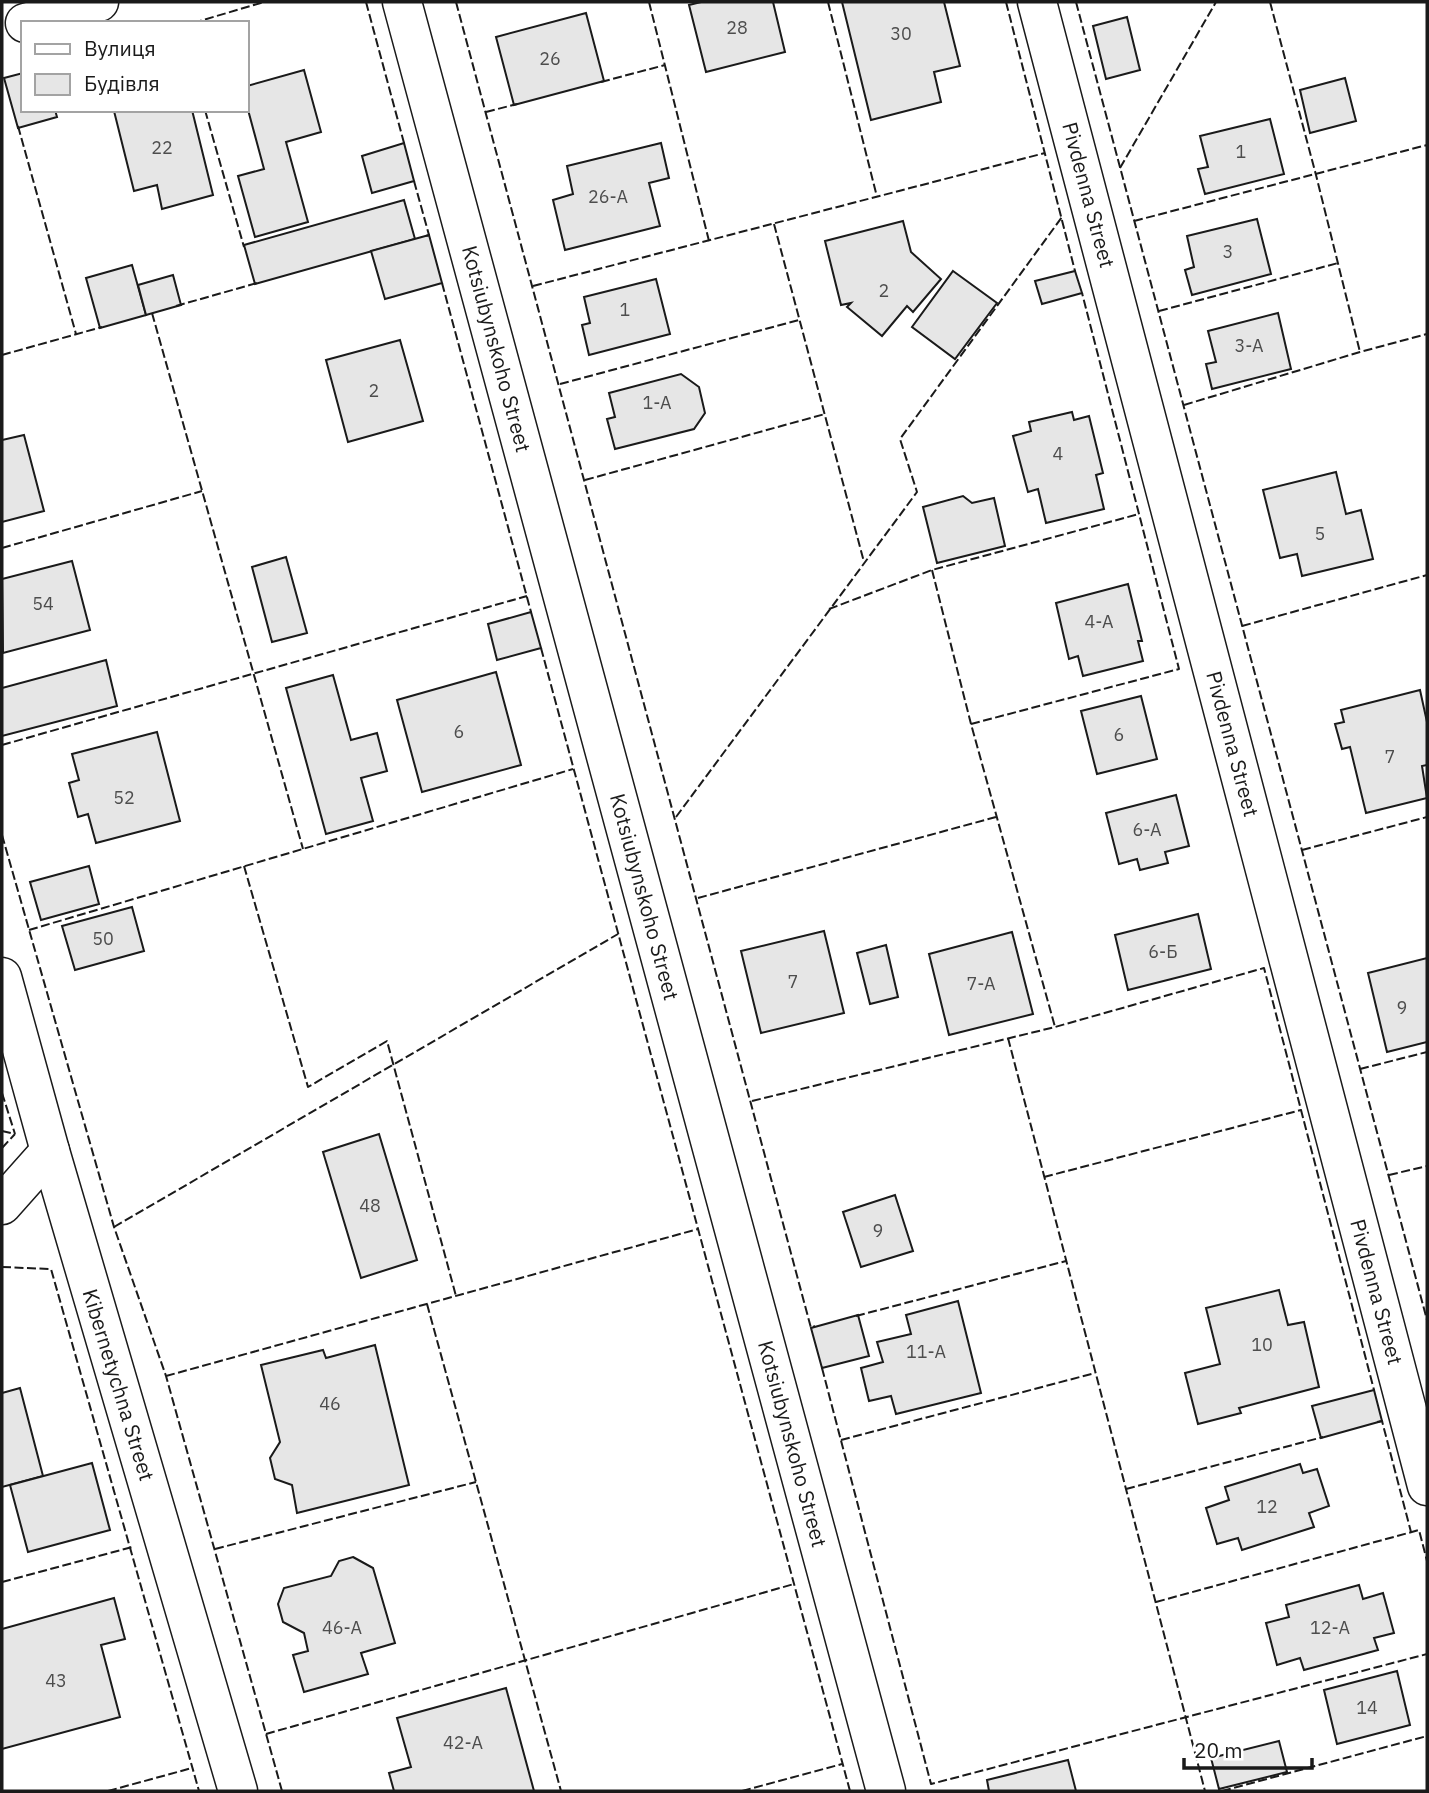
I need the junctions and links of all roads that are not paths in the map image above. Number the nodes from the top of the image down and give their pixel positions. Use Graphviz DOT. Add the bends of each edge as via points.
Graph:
graph roads {
  1 [pos="99,2"];
  2 [pos="402,2"];
  3 [pos="1037,2"];
  4 [pos="31,21"];
  5 [pos="21,24"];
  6 [pos="2,29"];
  7 [pos="2,977"];
  8 [pos="50,1151"];
  9 [pos="2,1205"];
  10 [pos="1427,1486"];
  11 [pos="238,1791"];
  12 [pos="886,1791"];
  1 -- 4 [label="street"];
  2 -- 12 [label="street, Kotsiubynskoho Street"];
  3 -- 10 [label="street, Pivdenna Street"];
  5 -- 6 [label="street"];
  7 -- 8 [label="street, Kibernetychna Street"];
  8 -- 9 [label="street"];
  8 -- 11 [label="street, Kibernetychna Street"];
}
